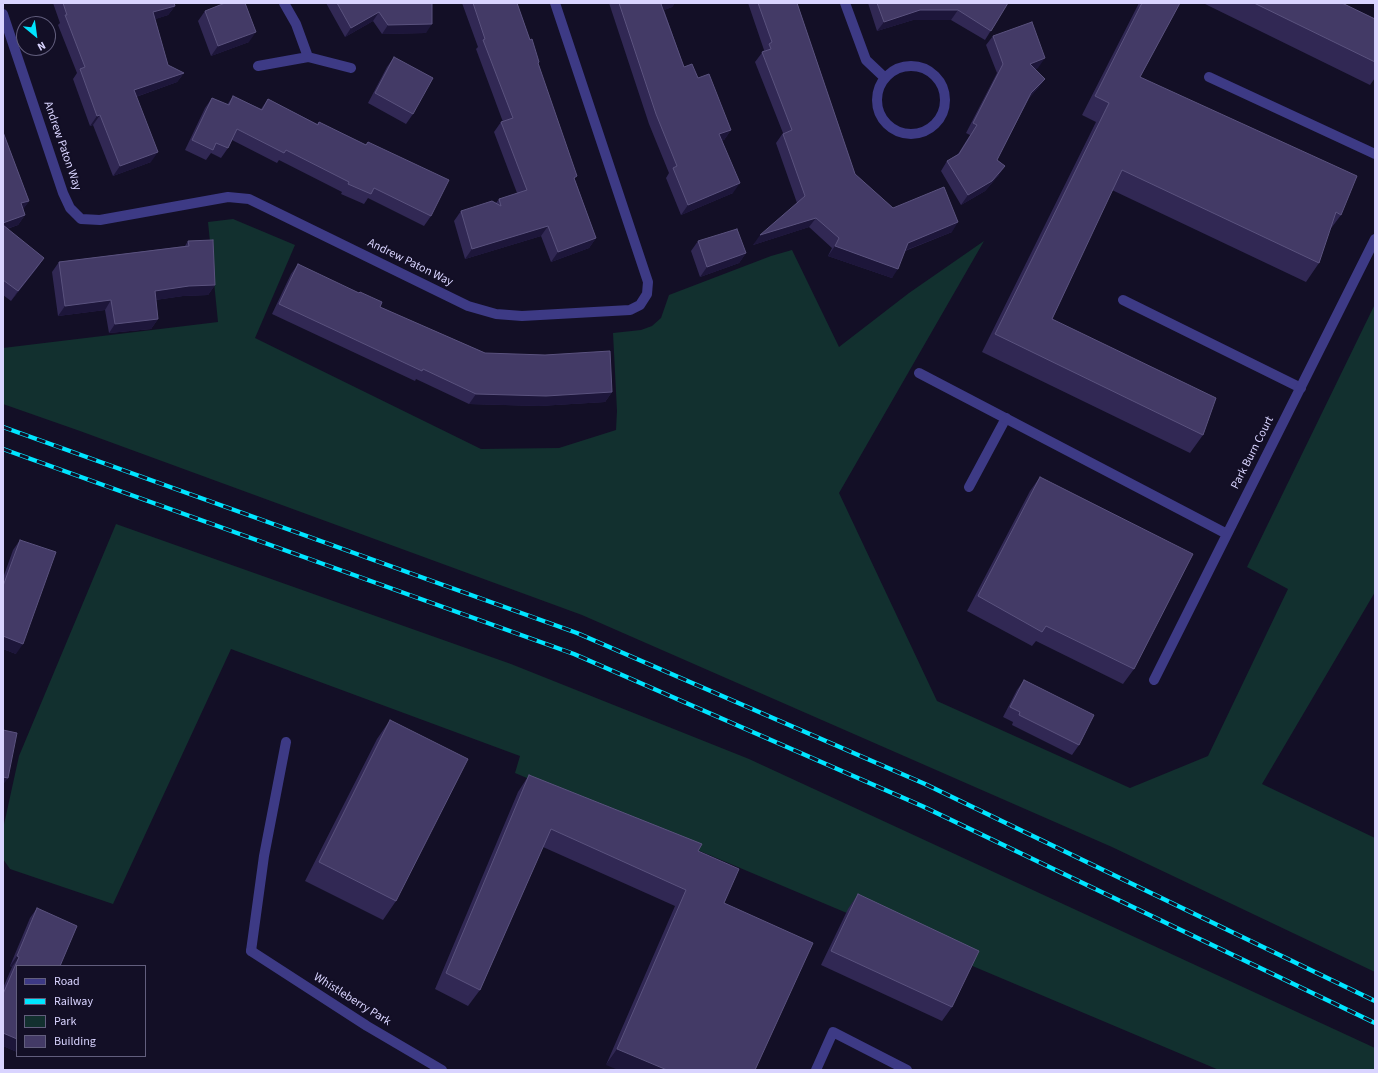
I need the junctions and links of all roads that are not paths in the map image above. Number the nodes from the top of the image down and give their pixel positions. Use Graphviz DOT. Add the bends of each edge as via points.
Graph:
graph roads {
  1 [pos="284,3"];
  2 [pos="555,3"];
  3 [pos="845,3"];
  4 [pos="3,14"];
  5 [pos="308,56"];
  6 [pos="258,66"];
  7 [pos="351,68"];
  8 [pos="1209,77"];
  9 [pos="885,78"];
  10 [pos="1375,154"];
  11 [pos="1375,239"];
  12 [pos="1123,300"];
  13 [pos="919,373"];
  14 [pos="1301,388"];
  15 [pos="1006,418"];
  16 [pos="969,487"];
  17 [pos="1226,534"];
  18 [pos="1154,680"];
  19 [pos="286,742"];
  20 [pos="442,1070"];
  21 [pos="816,1070"];
  22 [pos="908,1070"];
  1 -- 5 [label="street" via="296,24"];
  2 -- 4 [label="street, Andrew Paton Way" via="648,282 647,294 640,305 630,310 522,316 496,314 468,306 270,208 228,196 100,220 81,219 70,208 63,193"];
  3 -- 9 [label="street" via="866,60"];
  5 -- 6 [label="street"];
  5 -- 7 [label="street"];
  8 -- 10 [label="street"];
  9 -- 9 [label="street" via="897,69 911,66 925,69 937,77 944,89 946,104 942,117 932,128 919,134 905,134 891,129 882,118 877,105 878,90"];
  11 -- 14 [label="street, Park Burn Court"];
  12 -- 14 [label="street"];
  13 -- 15 [label="street"];
  14 -- 17 [label="street, Park Burn Court"];
  15 -- 16 [label="street"];
  15 -- 17 [label="street"];
  17 -- 18 [label="street, Park Burn Court"];
  19 -- 20 [label="street, Whistleberry Park" via="264,856 251,951 367,1026"];
  21 -- 22 [label="street" via="834,1032"];
}
